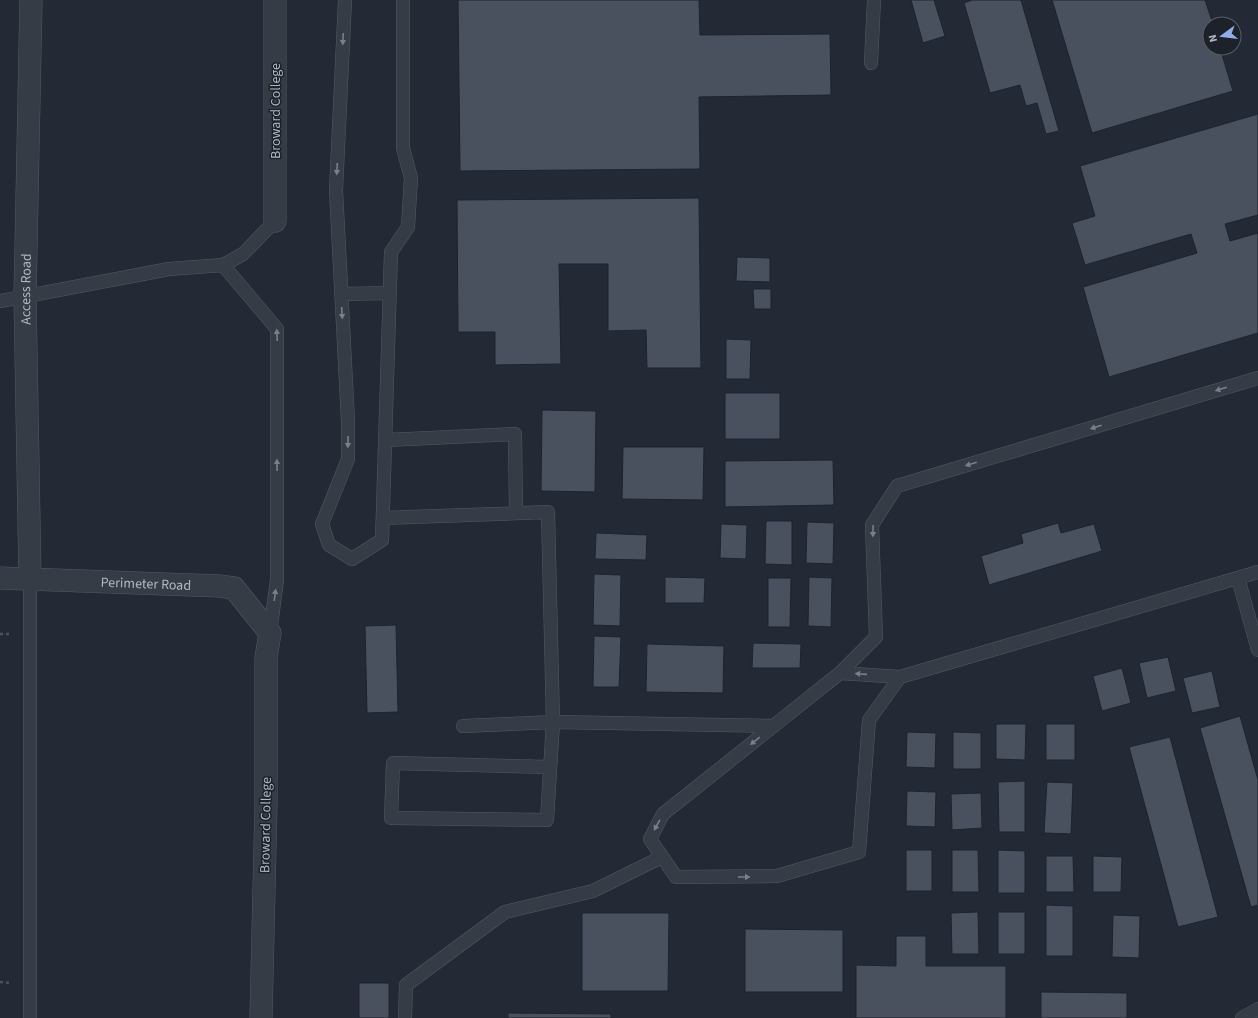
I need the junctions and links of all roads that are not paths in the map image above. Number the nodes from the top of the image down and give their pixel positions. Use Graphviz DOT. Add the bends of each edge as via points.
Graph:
graph roads {
  1 [pos="31,0"];
  2 [pos="275,0"];
  3 [pos="345,0"];
  4 [pos="404,0"];
  5 [pos="874,0"];
  6 [pos="871,63"];
  7 [pos="275,221"];
  8 [pos="223,265"];
  9 [pos="390,293"];
  10 [pos="341,294"];
  11 [pos="25,297"];
  12 [pos="0,302"];
  13 [pos="1258,378"];
  14 [pos="386,440"];
  15 [pos="516,513"];
  16 [pos="383,518"];
  17 [pos="1258,572"];
  18 [pos="0,578"];
  19 [pos="1238,578"];
  20 [pos="30,579"];
  21 [pos="270,633"];
  22 [pos="1258,650"];
  23 [pos="840,673"];
  24 [pos="900,677"];
  25 [pos="552,722"];
  26 [pos="463,726"];
  27 [pos="774,726"];
  28 [pos="550,767"];
  29 [pos="662,857"];
  30 [pos="1258,1009"];
  31 [pos="30,1018"];
  32 [pos="261,1018"];
  33 [pos="405,1018"];
  34 [pos="1242,1018"];
  1 -- 11 [label="street, Access Road"];
  2 -- 7 [label="street, Broward College"];
  3 -- 10 [label="lane, one-way" via="336,190"];
  4 -- 9 [label="lane" via="403,148 411,178 408,227 391,252"];
  5 -- 6 [label="lane"];
  7 -- 8 [label="lane" via="243,254"];
  8 -- 11 [label="lane" via="169,269"];
  21 -- 8 [label="lane, one-way" via="277,580 277,329"];
  9 -- 10 [label="lane"];
  9 -- 14 [label="lane"];
  10 -- 16 [label="lane, one-way" via="348,459 322,524 329,546 352,559 382,540"];
  11 -- 12 [label="lane"];
  11 -- 20 [label="street, Access Road"];
  13 -- 23 [label="lane, one-way" via="897,486 872,525 876,637"];
  14 -- 15 [label="lane" via="515,434"];
  14 -- 16 [label="lane"];
  15 -- 16 [label="lane"];
  15 -- 25 [label="lane" via="548,512"];
  17 -- 19 [label="lane"];
  18 -- 20 [label="street, Perimeter Road"];
  19 -- 22 [label="lane"];
  19 -- 24 [label="lane"];
  20 -- 21 [label="street, Perimeter Road" via="234,588"];
  20 -- 31 [label="lane"];
  21 -- 32 [label="street, Broward College" via="266,658 266,804"];
  24 -- 23 [label="lane, one-way"];
  23 -- 27 [label="lane"];
  29 -- 24 [label="lane, one-way" via="676,877 777,876 859,852 869,720"];
  25 -- 26 [label="lane"];
  25 -- 27 [label="lane"];
  25 -- 28 [label="lane"];
  27 -- 29 [label="lane, one-way" via="663,814 650,839"];
  28 -- 28 [label="lane" via="547,820 391,818 393,763"];
  29 -- 33 [label="lane" via="593,891 505,912 406,985"];
  30 -- 34 [label="lane"];
}
